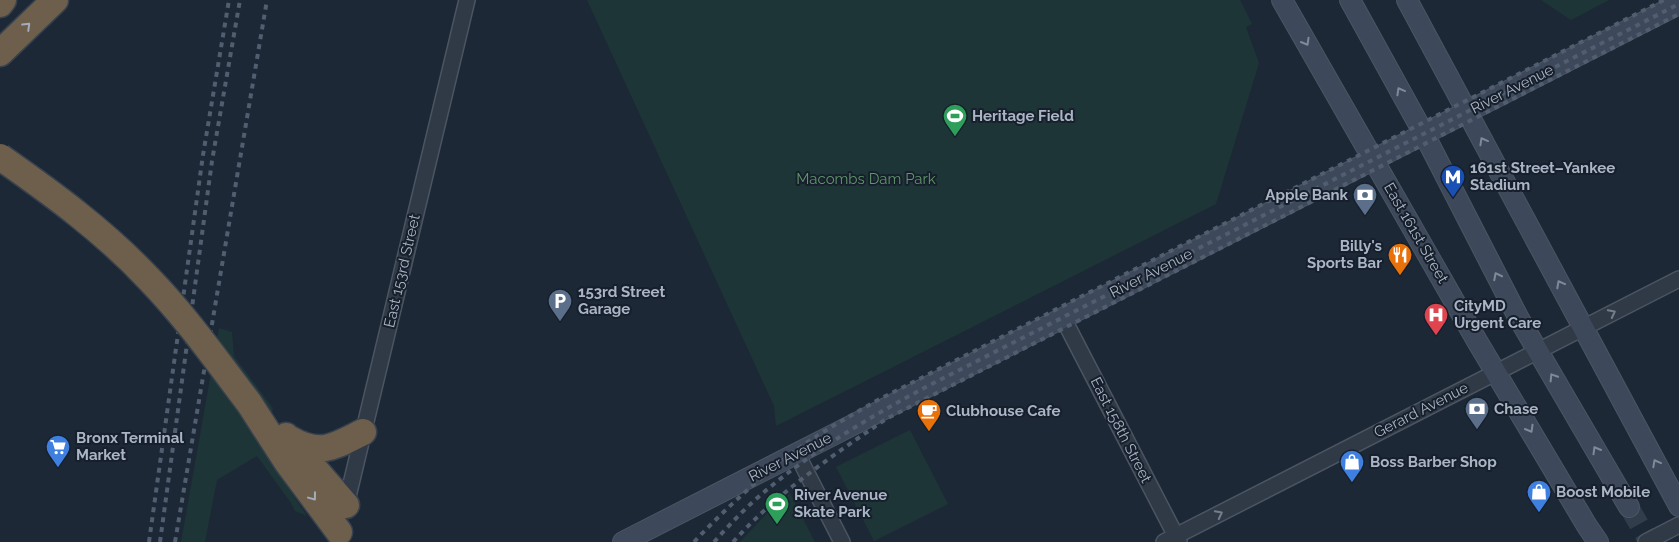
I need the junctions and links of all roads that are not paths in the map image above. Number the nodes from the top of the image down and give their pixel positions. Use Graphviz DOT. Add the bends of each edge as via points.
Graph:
graph roads {
  1 [pos="2,0"];
  2 [pos="55,0"];
  3 [pos="467,0"];
  4 [pos="1282,0"];
  5 [pos="1350,0"];
  6 [pos="1407,0"];
  7 [pos="0,4"];
  8 [pos="1679,4"];
  9 [pos="0,53"];
  10 [pos="1467,111"];
  11 [pos="1424,134"];
  12 [pos="0,157"];
  13 [pos="1373,160"];
  14 [pos="1679,279"];
  15 [pos="1063,318"];
  16 [pos="1584,327"];
  17 [pos="1537,350"];
  18 [pos="1496,372"];
  19 [pos="363,432"];
  20 [pos="288,450"];
  21 [pos="797,454"];
  22 [pos="346,505"];
  23 [pos="1679,506"];
  24 [pos="1629,507"];
  25 [pos="1679,525"];
  26 [pos="338,537"];
  27 [pos="1173,540"];
  28 [pos="623,542"];
  29 [pos="842,542"];
  30 [pos="1598,542"];
  31 [pos="1646,542"];
  1 -- 7 [label="highway"];
  9 -- 2 [label="highway, one-way"];
  3 -- 19 [label="street, East 153rd Street"];
  4 -- 13 [label="main road, East 161st Street, one-way"];
  11 -- 5 [label="main road, one-way"];
  6 -- 10 [label="main road"];
  8 -- 10 [label="main road, River Avenue"];
  10 -- 11 [label="main road, River Avenue"];
  16 -- 10 [label="main road, one-way"];
  11 -- 13 [label="main road, River Avenue"];
  17 -- 11 [label="main road, one-way"];
  12 -- 20 [label="highway, bridge" via="66,204 129,259 184,318"];
  13 -- 15 [label="main road, River Avenue"];
  13 -- 18 [label="main road, East 161st Street"];
  16 -- 14 [label="street, Gerard Avenue, one-way"];
  15 -- 21 [label="main road, River Avenue"];
  15 -- 27 [label="street, East 158th Street"];
  16 -- 17 [label="street, Gerard Avenue"];
  23 -- 16 [label="main road, one-way"];
  17 -- 18 [label="street, Gerard Avenue"];
  24 -- 17 [label="main road, one-way"];
  27 -- 18 [label="street, Gerard Avenue, one-way"];
  18 -- 30 [label="main road, East 161st Street, one-way"];
  19 -- 20 [label="highway" via="336,446"];
  19 -- 22 [label="street, East 153rd Street"];
  20 -- 22 [label="highway"];
  20 -- 26 [label="highway, one-way"];
  21 -- 28 [label="main road, River Avenue"];
  21 -- 29 [label="street"];
  22 -- 26 [label="street, East 153rd Street"];
  25 -- 31 [label="street"];
}
